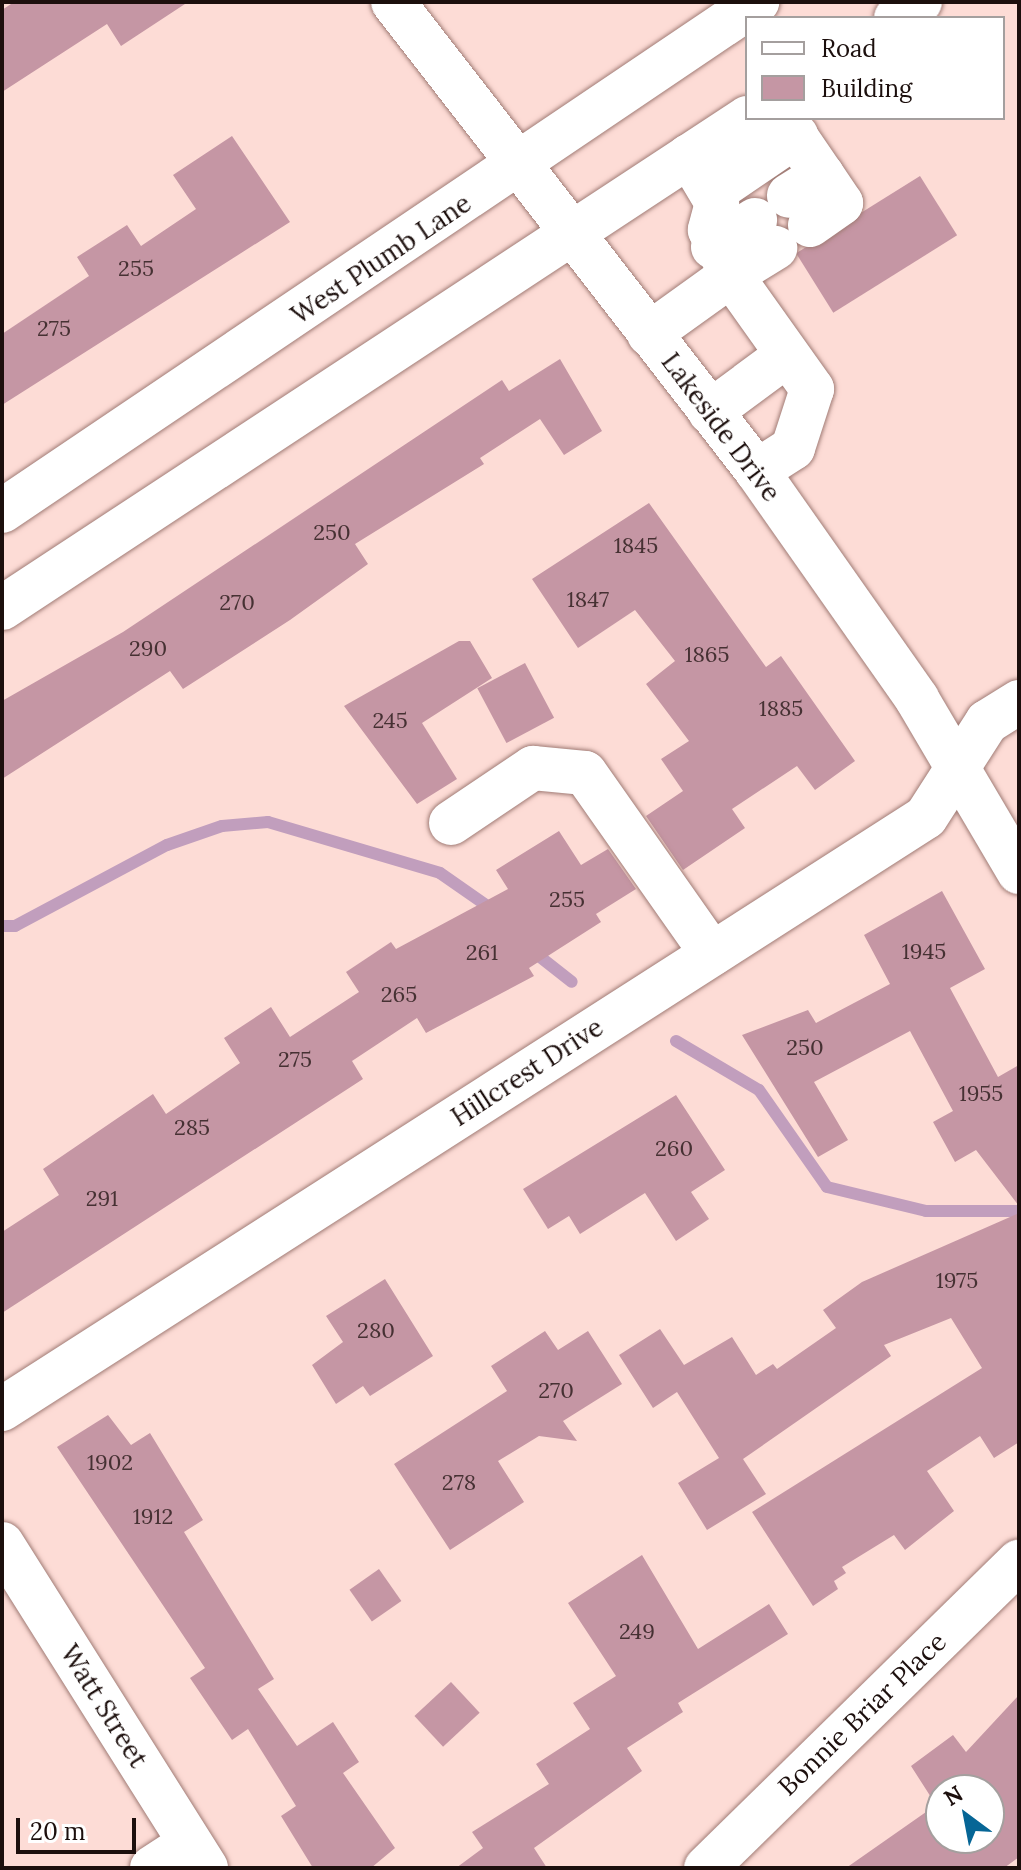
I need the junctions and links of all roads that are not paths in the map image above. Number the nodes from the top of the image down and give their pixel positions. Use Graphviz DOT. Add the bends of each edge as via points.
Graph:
graph roads {
  1 [pos="393,2"];
  2 [pos="757,2"];
  3 [pos="920,2"];
  4 [pos="899,16"];
  5 [pos="745,119"];
  6 [pos="790,127"];
  7 [pos="689,156"];
  8 [pos="518,167"];
  9 [pos="712,193"];
  10 [pos="573,233"];
  11 [pos="722,261"];
  12 [pos="649,334"];
  13 [pos="787,355"];
  14 [pos="710,412"];
  15 [pos="757,471"];
  16 [pos="2,511"];
  17 [pos="2,608"];
  18 [pos="1019,702"];
  19 [pos="960,764"];
  20 [pos="451,823"];
  21 [pos="1019,872"];
  22 [pos="712,954"];
  23 [pos="2,1409"];
  24 [pos="2,1544"];
  25 [pos="1019,1561"];
  26 [pos="198,1856"];
  27 [pos="152,1868"];
  28 [pos="706,1868"];
  1 -- 8 [label="street, Lakeside Drive"];
  2 -- 8 [label="street, West Plumb Lane"];
  3 -- 4 [label="street"];
  5 -- 7 [label="street"];
  6 -- 9 [label="street"];
  6 -- 11 [label="street" via="790,213"];
  7 -- 9 [label="street"];
  7 -- 10 [label="street"];
  8 -- 10 [label="street, Lakeside Drive"];
  8 -- 16 [label="street, West Plumb Lane"];
  9 -- 11 [label="street"];
  10 -- 12 [label="street, Lakeside Drive"];
  10 -- 17 [label="street"];
  11 -- 12 [label="street"];
  11 -- 13 [label="street"];
  12 -- 14 [label="street, Lakeside Drive"];
  13 -- 14 [label="street"];
  13 -- 15 [label="street" via="812,389 793,448"];
  14 -- 15 [label="street, Lakeside Drive"];
  15 -- 19 [label="street, Lakeside Drive"];
  18 -- 19 [label="street, Hillcrest Drive" via="987,722"];
  19 -- 21 [label="street, Lakeside Drive"];
  19 -- 22 [label="street, Hillcrest Drive" via="926,817"];
  20 -- 22 [label="street" via="533,768 585,773"];
  22 -- 23 [label="street, Hillcrest Drive"];
  24 -- 26 [label="street, Watt Street"];
  25 -- 28 [label="street, Bonnie Briar Place"];
  26 -- 27 [label="street"];
}
